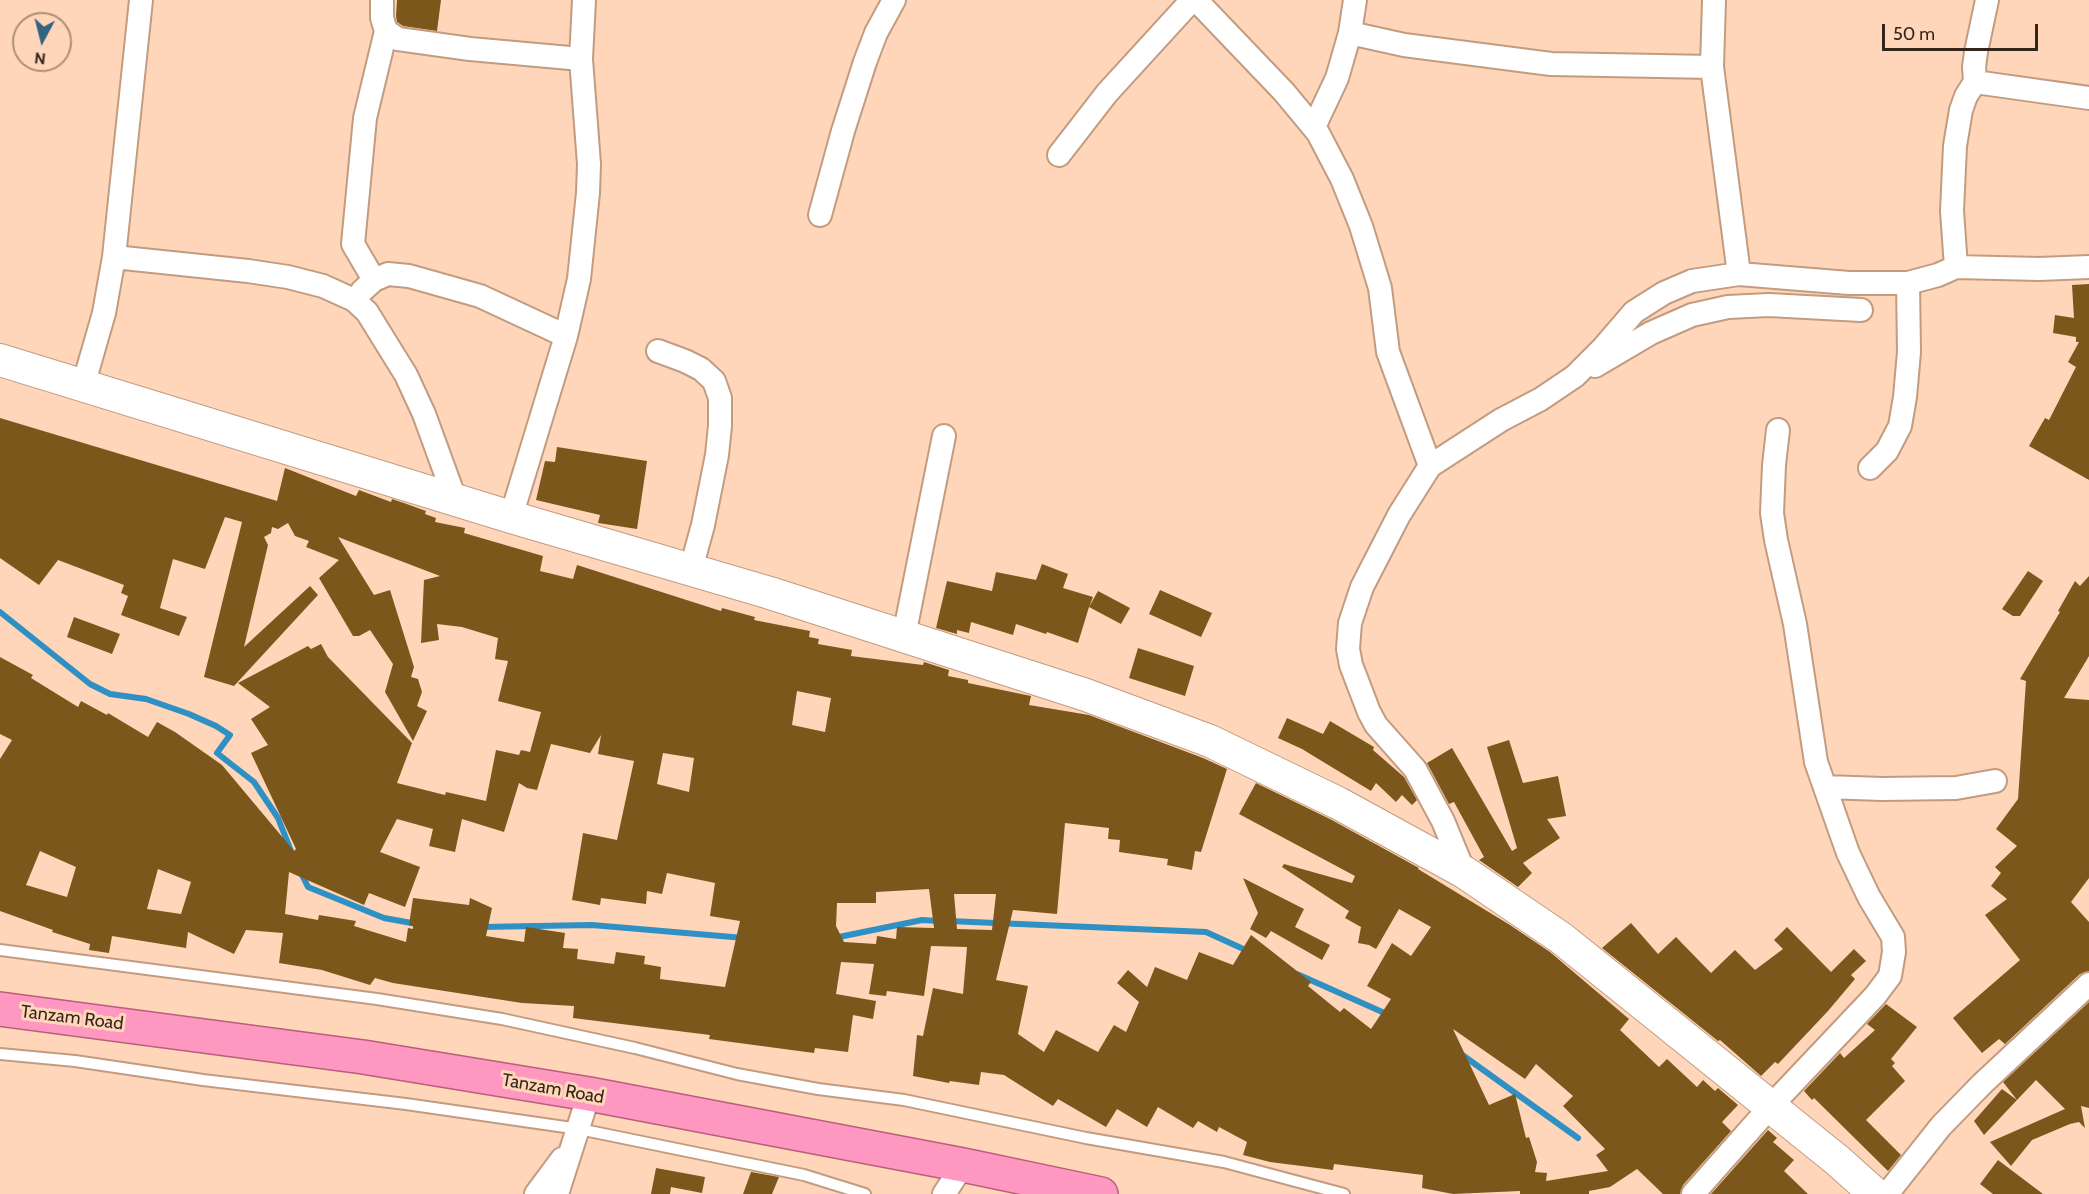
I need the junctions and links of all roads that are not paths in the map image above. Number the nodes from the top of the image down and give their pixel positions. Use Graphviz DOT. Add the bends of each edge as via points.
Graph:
graph roads {
  1 [pos="141,0"];
  2 [pos="382,0"];
  3 [pos="584,0"];
  4 [pos="894,0"];
  5 [pos="1194,0"];
  6 [pos="1355,0"];
  7 [pos="1714,0"];
  8 [pos="1987,0"];
  9 [pos="386,31"];
  10 [pos="1350,33"];
  11 [pos="581,59"];
  12 [pos="1712,67"];
  13 [pos="1975,82"];
  14 [pos="2089,98"];
  15 [pos="1314,127"];
  16 [pos="1059,155"];
  17 [pos="819,215"];
  18 [pos="114,257"];
  19 [pos="1956,267"];
  20 [pos="2089,267"];
  21 [pos="1739,274"];
  22 [pos="374,280"];
  23 [pos="1908,282"];
  24 [pos="354,300"];
  25 [pos="1861,310"];
  26 [pos="566,336"];
  27 [pos="658,351"];
  28 [pos="0,360"];
  29 [pos="1575,376"];
  30 [pos="83,386"];
  31 [pos="1778,430"];
  32 [pos="944,436"];
  33 [pos="1430,466"];
  34 [pos="1870,468"];
  35 [pos="455,499"];
  36 [pos="511,517"];
  37 [pos="691,569"];
  38 [pos="904,636"];
  39 [pos="1995,781"];
  40 [pos="1825,787"];
  41 [pos="1464,872"];
  42 [pos="0,950"];
  43 [pos="2089,984"];
  44 [pos="0,1009"];
  45 [pos="0,1054"];
  46 [pos="589,1094"];
  47 [pos="1770,1107"];
  48 [pos="575,1138"];
  49 [pos="963,1165"];
  50 [pos="536,1194"];
  51 [pos="557,1194"];
  52 [pos="866,1194"];
  53 [pos="944,1194"];
  54 [pos="1101,1194"];
  55 [pos="1344,1194"];
  56 [pos="1693,1194"];
  57 [pos="1875,1194"];
  58 [pos="1887,1194"];
  1 -- 18 [label="street"];
  2 -- 9 [label="street"];
  3 -- 11 [label="street"];
  4 -- 17 [label="street" via="865,62"];
  5 -- 15 [label="street"];
  5 -- 16 [label="street" via="1107,93"];
  6 -- 10 [label="street"];
  7 -- 12 [label="street"];
  8 -- 13 [label="street" via="1975,59"];
  9 -- 11 [label="street" via="398,39"];
  9 -- 22 [label="street" via="365,118 353,244"];
  10 -- 12 [label="street" via="1404,45 1551,64"];
  10 -- 15 [label="street" via="1337,78"];
  11 -- 26 [label="street" via="588,193 579,279"];
  12 -- 21 [label="street"];
  13 -- 14 [label="street"];
  13 -- 19 [label="street" via="1961,110 1955,146 1952,211"];
  15 -- 33 [label="street" via="1338,170 1361,226 1380,288 1388,352"];
  18 -- 24 [label="street" via="288,277 323,286"];
  18 -- 30 [label="street" via="104,313"];
  19 -- 20 [label="street"];
  19 -- 23 [label="street"];
  21 -- 23 [label="street" via="1849,283"];
  21 -- 29 [label="street" via="1692,281 1664,292 1634,312"];
  22 -- 24 [label="street"];
  22 -- 26 [label="street" via="388,274 443,284 480,296"];
  23 -- 34 [label="street" via="1909,352 1900,426 1887,451"];
  24 -- 35 [label="street" via="367,312 406,375"];
  25 -- 29 [label="street" via="1769,305 1701,313 1651,333"];
  26 -- 36 [label="street"];
  27 -- 37 [label="street" via="701,369 714,381 720,398 717,455"];
  28 -- 30 [label="main road"];
  29 -- 33 [label="street"];
  30 -- 35 [label="main road"];
  31 -- 40 [label="street" via="1772,513 1795,624 1816,762"];
  32 -- 38 [label="street"];
  33 -- 41 [label="street" via="1389,532 1362,587 1350,623 1348,649 1369,712 1415,769"];
  35 -- 36 [label="main road"];
  36 -- 37 [label="main road"];
  37 -- 38 [label="main road"];
  38 -- 41 [label="main road" via="1086,695 1210,741 1338,803"];
  39 -- 40 [label="street" via="1956,788"];
  40 -- 47 [label="street" via="1856,872 1893,937 1893,964 1890,976 1875,996"];
  41 -- 47 [label="main road" via="1561,938"];
  42 -- 55 [label="lane" via="502,1019 736,1074 904,1100 1224,1162"];
  43 -- 58 [label="street" via="1941,1126"];
  44 -- 46 [label="highway, Tanzam Road" via="363,1057"];
  45 -- 48 [label="lane" via="406,1104"];
  46 -- 48 [label="street"];
  46 -- 49 [label="highway, Tanzam Road"];
  47 -- 56 [label="street"];
  47 -- 57 [label="main road"];
  48 -- 50 [label="street"];
  48 -- 51 [label="street"];
  48 -- 52 [label="lane" via="804,1175"];
  49 -- 53 [label="street"];
  49 -- 54 [label="highway, Tanzam Road"];
}
